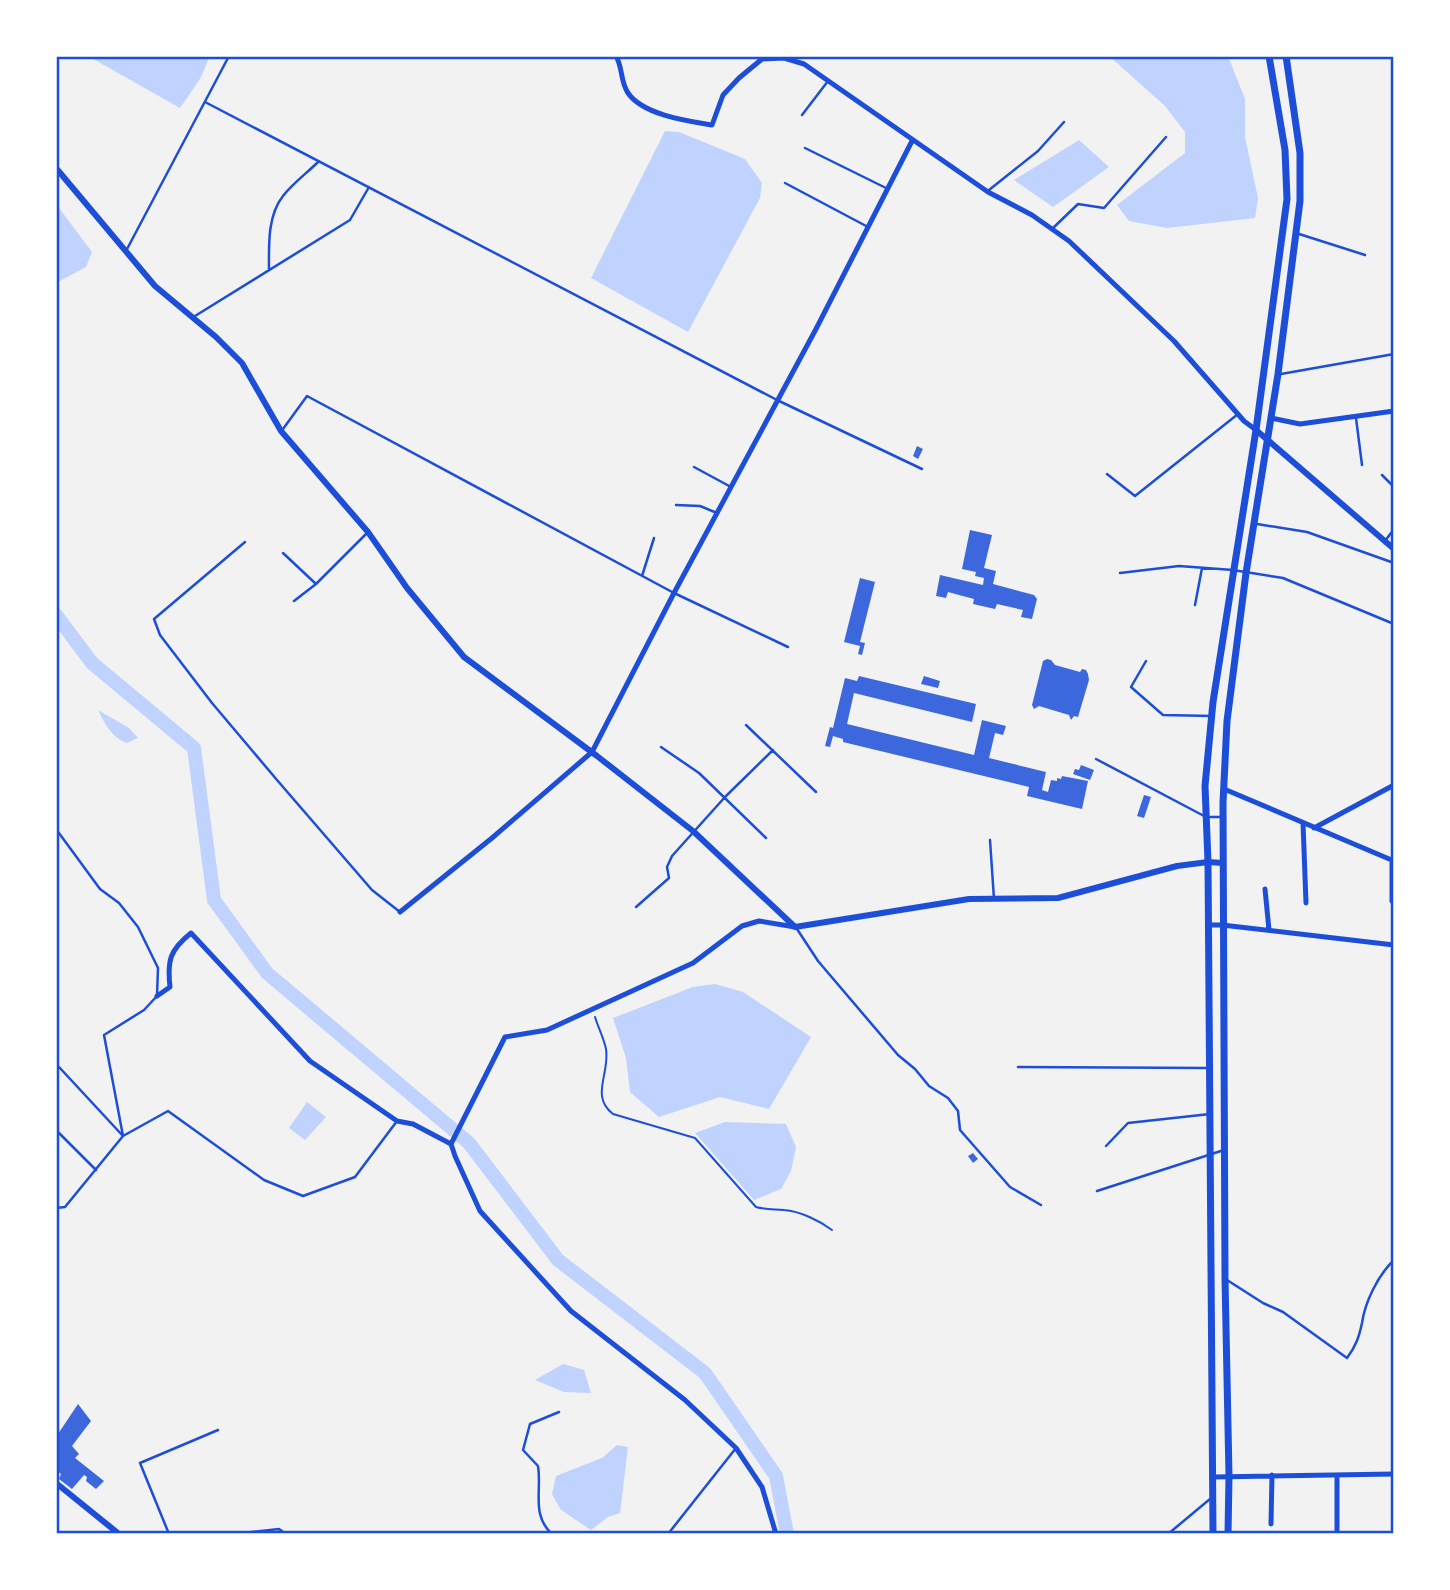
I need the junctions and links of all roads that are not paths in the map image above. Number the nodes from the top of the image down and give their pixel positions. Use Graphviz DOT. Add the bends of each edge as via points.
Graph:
graph roads {
  1 [pos="229,56"];
  2 [pos="616,56"];
  3 [pos="1269,56"];
  4 [pos="1286,56"];
  5 [pos="828,81"];
  6 [pos="205,102"];
  7 [pos="802,115"];
  8 [pos="1064,122"];
  9 [pos="1166,137"];
  10 [pos="912,141"];
  11 [pos="805,148"];
  12 [pos="319,161"];
  13 [pos="56,168"];
  14 [pos="785,183"];
  15 [pos="369,187"];
  16 [pos="888,189"];
  17 [pos="988,192"];
  18 [pos="868,227"];
  19 [pos="1052,229"];
  20 [pos="1296,233"];
  21 [pos="125,252"];
  22 [pos="1365,255"];
  23 [pos="269,271"];
  24 [pos="192,318"];
  25 [pos="1394,354"];
  26 [pos="1278,374"];
  27 [pos="778,400"];
  28 [pos="1394,411"];
  29 [pos="1238,414"];
  30 [pos="1356,415"];
  31 [pos="1271,418"];
  32 [pos="1256,429"];
  33 [pos="281,431"];
  34 [pos="1268,439"];
  35 [pos="1362,465"];
  36 [pos="694,467"];
  37 [pos="922,469"];
  38 [pos="1107,474"];
  39 [pos="1382,475"];
  40 [pos="1394,486"];
  41 [pos="731,487"];
  42 [pos="676,505"];
  43 [pos="717,513"];
  44 [pos="1254,523"];
  45 [pos="1394,529"];
  46 [pos="368,532"];
  47 [pos="654,538"];
  48 [pos="1385,541"];
  49 [pos="245,542"];
  50 [pos="1394,549"];
  51 [pos="282,553"];
  52 [pos="1394,563"];
  53 [pos="1202,568"];
  54 [pos="1233,570"];
  55 [pos="1121,573"];
  56 [pos="1246,573"];
  57 [pos="642,576"];
  58 [pos="316,584"];
  59 [pos="674,593"];
  60 [pos="294,601"];
  61 [pos="1195,605"];
  62 [pos="1394,624"];
  63 [pos="788,647"];
  64 [pos="1146,661"];
  65 [pos="1212,716"];
  66 [pos="746,725"];
  67 [pos="662,747"];
  68 [pos="773,750"];
  69 [pos="592,752"];
  70 [pos="1096,759"];
  71 [pos="1394,785"];
  72 [pos="1224,789"];
  73 [pos="816,792"];
  74 [pos="725,797"];
  75 [pos="1206,817"];
  76 [pos="1223,817"];
  77 [pos="1303,823"];
  78 [pos="1314,828"];
  79 [pos="56,829"];
  80 [pos="693,831"];
  81 [pos="765,838"];
  82 [pos="990,840"];
  83 [pos="1393,861"];
  84 [pos="1208,862"];
  85 [pos="1223,863"];
  86 [pos="1265,889"];
  87 [pos="994,899"];
  88 [pos="1392,901"];
  89 [pos="1306,903"];
  90 [pos="636,907"];
  91 [pos="400,912"];
  92 [pos="1208,925"];
  93 [pos="1222,925"];
  94 [pos="795,927"];
  95 [pos="1269,930"];
  96 [pos="1394,945"];
  97 [pos="157,996"];
  98 [pos="59,1067"];
  99 [pos="1018,1067"];
  100 [pos="1209,1068"];
  101 [pos="1210,1114"];
  102 [pos="397,1121"];
  103 [pos="56,1130"];
  104 [pos="123,1136"];
  105 [pos="451,1143"];
  106 [pos="1106,1146"];
  107 [pos="1224,1150"];
  108 [pos="1210,1156"];
  109 [pos="96,1170"];
  110 [pos="1097,1191"];
  111 [pos="1041,1205"];
  112 [pos="56,1208"];
  113 [pos="1394,1260"];
  114 [pos="1224,1278"];
  115 [pos="559,1412"];
  116 [pos="218,1430"];
  117 [pos="736,1448"];
  118 [pos="1394,1474"];
  119 [pos="1272,1475"];
  120 [pos="1337,1475"];
  121 [pos="1229,1476"];
  122 [pos="1214,1477"];
  123 [pos="56,1483"];
  124 [pos="1229,1494"];
  125 [pos="1214,1495"];
  126 [pos="1271,1524"];
  127 [pos="119,1534"];
  128 [pos="169,1534"];
  129 [pos="233,1534"];
  130 [pos="285,1534"];
  131 [pos="552,1534"];
  132 [pos="668,1534"];
  133 [pos="776,1534"];
  134 [pos="1168,1534"];
  135 [pos="1213,1534"];
  136 [pos="1228,1534"];
  137 [pos="1337,1534"];
  1 -- 6 [label="lane"];
  2 -- 5 [label="street" via="630,96 678,120 712,125 723,95 762,59 784,58 804,64"];
  3 -- 32 [label="main road" via="1287,199"];
  4 -- 20 [label="main road" via="1300,153"];
  5 -- 7 [label="lane"];
  5 -- 10 [label="street"];
  6 -- 12 [label="lane"];
  6 -- 21 [label="lane"];
  8 -- 17 [label="lane" via="1038,151"];
  9 -- 19 [label="lane" via="1104,208 1078,204"];
  10 -- 16 [label="street"];
  10 -- 17 [label="street"];
  11 -- 16 [label="lane"];
  12 -- 15 [label="lane"];
  12 -- 23 [label="lane" via="282,197 275,211"];
  13 -- 21 [label="street"];
  14 -- 18 [label="lane"];
  15 -- 23 [label="lane" via="350,220"];
  15 -- 27 [label="lane"];
  16 -- 18 [label="street"];
  17 -- 19 [label="street"];
  18 -- 27 [label="street"];
  19 -- 29 [label="street" via="1157,325"];
  20 -- 22 [label="lane"];
  20 -- 26 [label="main road"];
  21 -- 24 [label="street"];
  23 -- 24 [label="lane"];
  24 -- 33 [label="street" via="242,363"];
  25 -- 26 [label="lane"];
  26 -- 31 [label="main road"];
  27 -- 37 [label="lane"];
  27 -- 41 [label="street"];
  28 -- 30 [label="street"];
  29 -- 32 [label="street"];
  29 -- 38 [label="lane" via="1135,496"];
  30 -- 31 [label="street" via="1300,424"];
  30 -- 35 [label="lane"];
  31 -- 34 [label="main road"];
  32 -- 34 [label="street"];
  32 -- 54 [label="main road"];
  33 -- 46 [label="street"];
  33 -- 57 [label="lane" via="307,396"];
  34 -- 44 [label="main road"];
  34 -- 48 [label="street"];
  36 -- 41 [label="lane"];
  39 -- 40 [label="lane"];
  41 -- 43 [label="street"];
  42 -- 43 [label="lane" via="700,506"];
  43 -- 59 [label="street"];
  44 -- 52 [label="lane" via="1307,532"];
  44 -- 56 [label="main road"];
  45 -- 48 [label="lane"];
  46 -- 58 [label="lane"];
  46 -- 69 [label="street" via="464,657"];
  47 -- 57 [label="lane"];
  48 -- 50 [label="street"];
  49 -- 91 [label="lane" via="154,619 160,635 276,780 372,890"];
  51 -- 58 [label="lane"];
  53 -- 54 [label="lane"];
  53 -- 55 [label="lane"];
  53 -- 61 [label="lane"];
  54 -- 56 [label="lane"];
  54 -- 65 [label="main road"];
  56 -- 62 [label="lane" via="1283,578"];
  56 -- 72 [label="main road" via="1227,721"];
  57 -- 59 [label="lane"];
  58 -- 60 [label="lane"];
  59 -- 63 [label="lane"];
  59 -- 69 [label="street"];
  64 -- 65 [label="lane" via="1131,687 1163,715"];
  65 -- 75 [label="main road"];
  66 -- 68 [label="lane"];
  67 -- 74 [label="lane"];
  68 -- 73 [label="lane"];
  68 -- 74 [label="lane"];
  69 -- 80 [label="street"];
  69 -- 91 [label="street"];
  70 -- 75 [label="lane"];
  71 -- 78 [label="street"];
  72 -- 76 [label="main road"];
  72 -- 77 [label="street"];
  74 -- 80 [label="lane"];
  74 -- 81 [label="lane"];
  75 -- 76 [label="lane"];
  75 -- 84 [label="main road"];
  76 -- 85 [label="main road"];
  77 -- 78 [label="street"];
  77 -- 89 [label="street"];
  78 -- 83 [label="street"];
  79 -- 97 [label="lane" via="100,889 119,902 138,928 158,968"];
  80 -- 90 [label="lane" via="671,856 669,878"];
  80 -- 94 [label="street"];
  82 -- 87 [label="lane"];
  83 -- 88 [label="street"];
  84 -- 85 [label="street"];
  84 -- 87 [label="street" via="1058,898"];
  84 -- 92 [label="main road"];
  85 -- 93 [label="main road"];
  86 -- 95 [label="street"];
  87 -- 94 [label="street" via="968,899"];
  92 -- 93 [label="street"];
  92 -- 100 [label="main road"];
  93 -- 95 [label="street"];
  93 -- 107 [label="main road"];
  94 -- 105 [label="street" via="759,921 742,926 693,963 547,1030 505,1037"];
  94 -- 111 [label="lane" via="898,1055 948,1098 958,1111 960,1130 1010,1186"];
  95 -- 96 [label="street"];
  97 -- 102 [label="street" via="170,987 168,969 174,947 191,933 310,1061"];
  97 -- 104 [label="lane" via="144,1010 104,1035"];
  98 -- 104 [label="lane"];
  99 -- 100 [label="lane"];
  100 -- 101 [label="main road"];
  101 -- 106 [label="lane" via="1128,1123"];
  101 -- 108 [label="main road"];
  102 -- 104 [label="lane" via="355,1177 303,1196 264,1180 168,1111"];
  102 -- 105 [label="street"];
  103 -- 109 [label="lane"];
  104 -- 109 [label="lane"];
  105 -- 117 [label="street" via="481,1211 571,1311 685,1400"];
  107 -- 108 [label="lane"];
  107 -- 114 [label="main road"];
  108 -- 110 [label="lane"];
  108 -- 122 [label="main road"];
  109 -- 112 [label="lane" via="65,1207"];
  113 -- 114 [label="lane" via="1375,1286 1359,1339 1347,1358 1283,1312"];
  114 -- 121 [label="main road"];
  115 -- 131 [label="lane" via="530,1424 523,1450 538,1466 539,1514"];
  116 -- 128 [label="lane" via="140,1463"];
  117 -- 132 [label="lane"];
  117 -- 133 [label="street" via="762,1487"];
  118 -- 120 [label="street"];
  119 -- 120 [label="street"];
  119 -- 121 [label="street"];
  119 -- 126 [label="street"];
  120 -- 137 [label="street"];
  121 -- 122 [label="street"];
  121 -- 124 [label="main road"];
  122 -- 125 [label="main road"];
  123 -- 127 [label="street"];
  124 -- 125 [label="lane"];
  124 -- 136 [label="main road"];
  125 -- 134 [label="lane"];
  125 -- 135 [label="main road"];
  129 -- 130 [label="lane" via="279,1529"];
}
